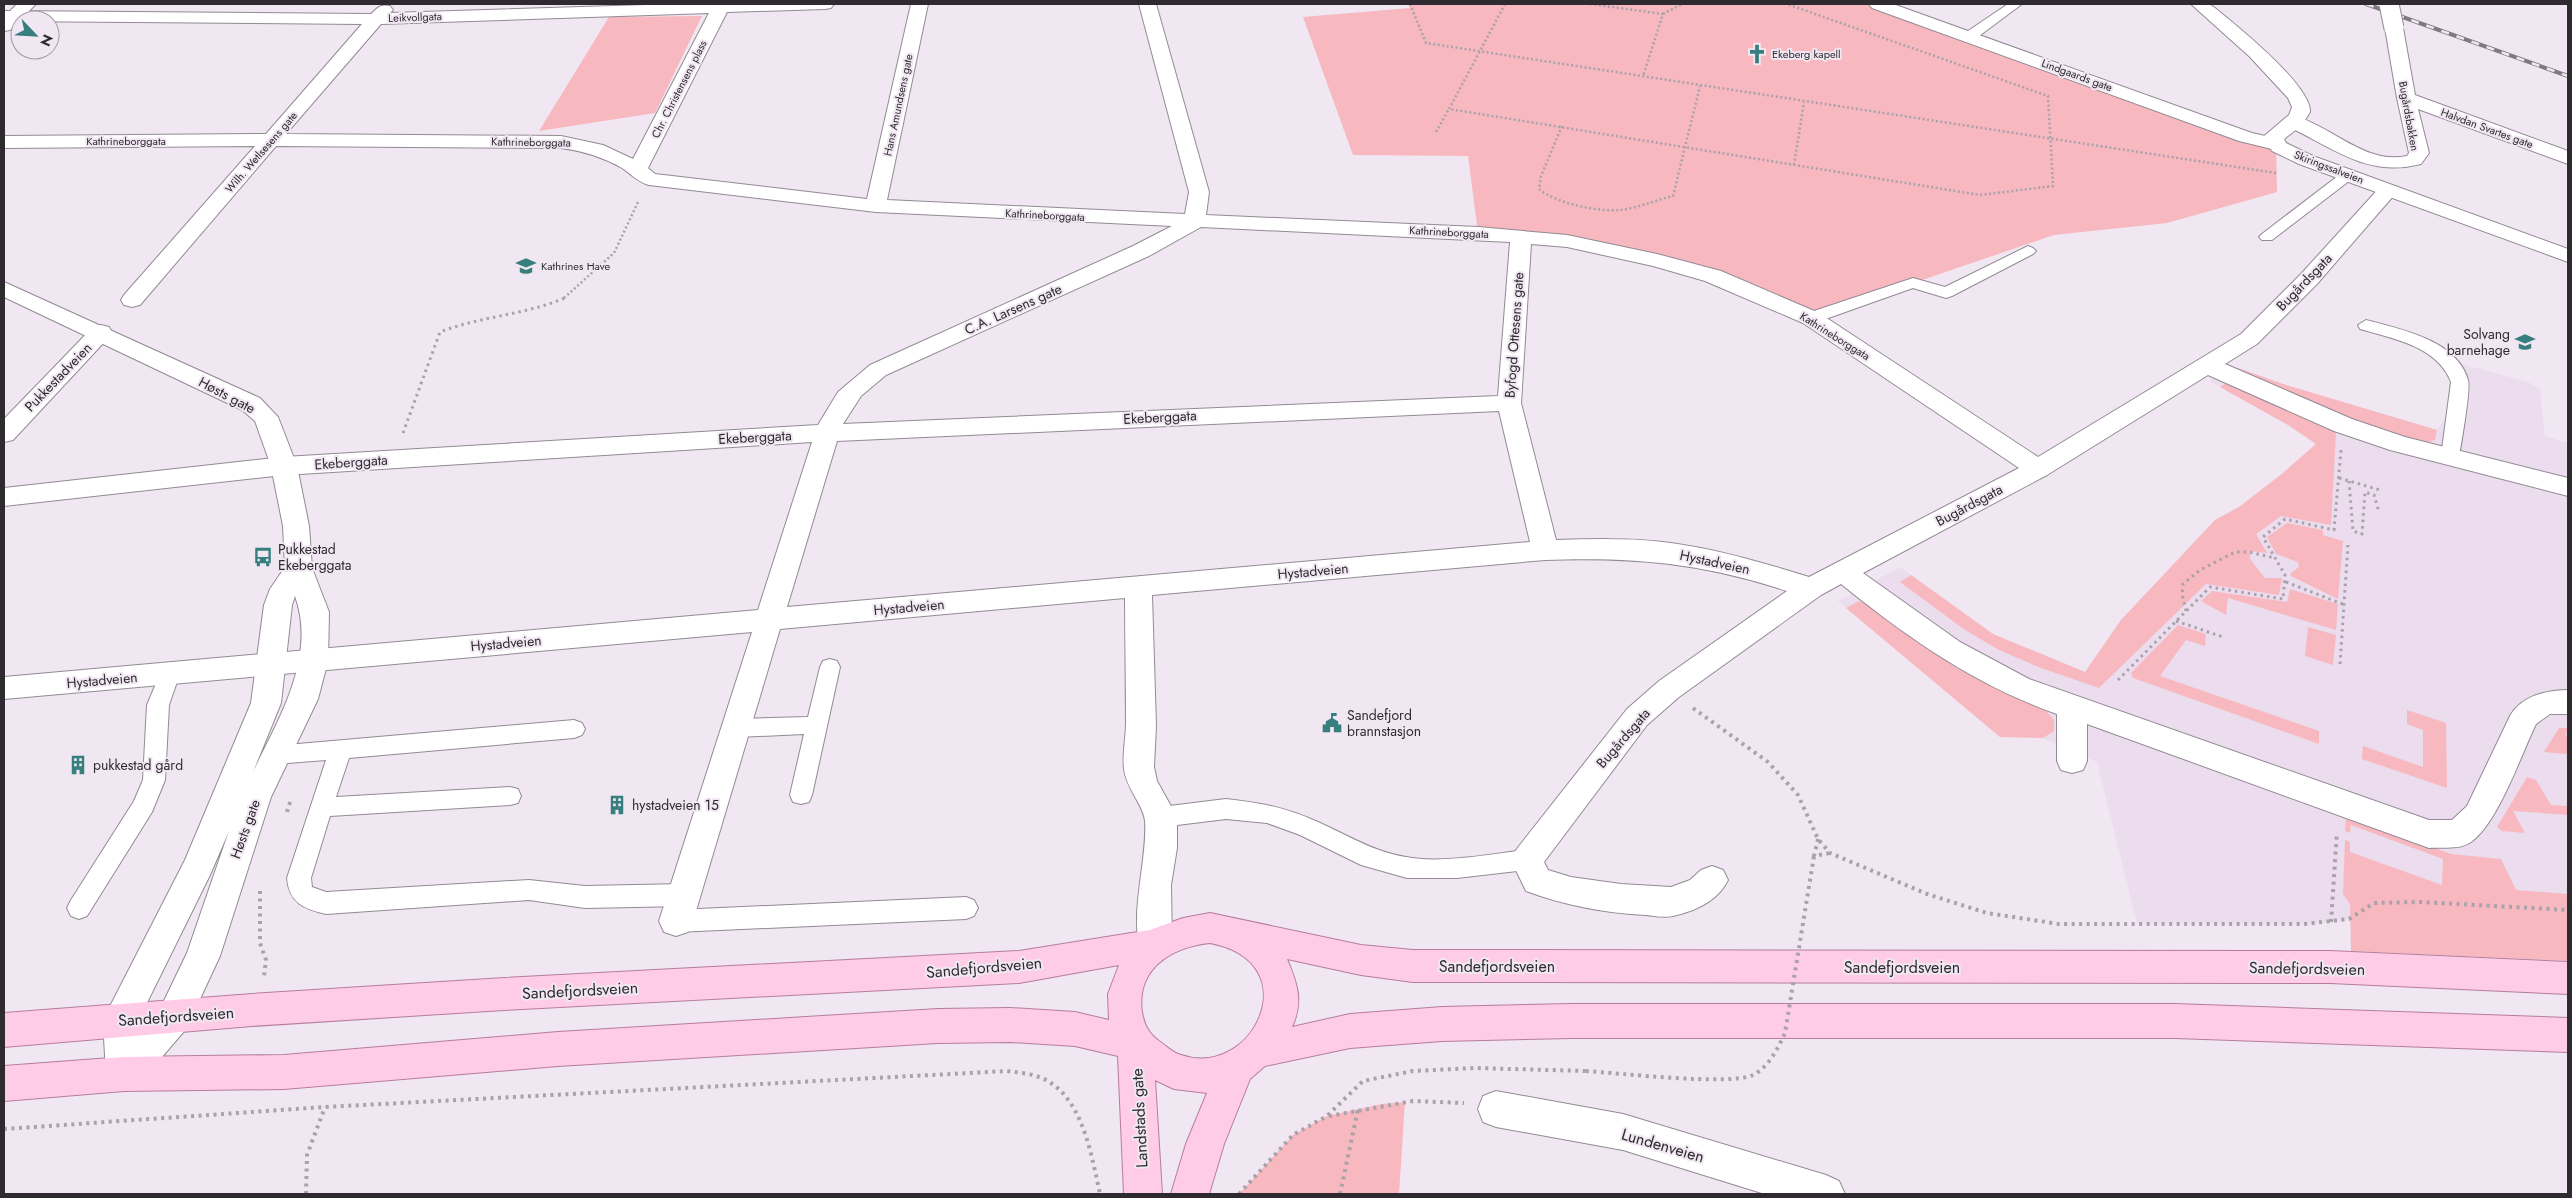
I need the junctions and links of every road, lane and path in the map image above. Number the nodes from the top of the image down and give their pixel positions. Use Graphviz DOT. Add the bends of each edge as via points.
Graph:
graph roads {
  1 [pos="27,4"];
  2 [pos="390,4"];
  3 [pos="825,4"];
  4 [pos="920,4"];
  5 [pos="1148,4"];
  6 [pos="1410,4"];
  7 [pos="1505,4"];
  8 [pos="1590,4"];
  9 [pos="1682,4"];
  10 [pos="1787,4"];
  11 [pos="1878,4"];
  12 [pos="2016,4"];
  13 [pos="2199,4"];
  14 [pos="2388,4"];
  15 [pos="611,7"];
  16 [pos="720,8"];
  17 [pos="1663,14"];
  18 [pos="376,19"];
  19 [pos="7,20"];
  20 [pos="1970,36"];
  21 [pos="1478,52"];
  22 [pos="1643,76"];
  23 [pos="1700,86"];
  24 [pos="2406,98"];
  25 [pos="1804,102"];
  26 [pos="1449,109"];
  27 [pos="2294,122"];
  28 [pos="1562,126"];
  29 [pos="1436,132"];
  30 [pos="272,140"];
  31 [pos="2051,140"];
  32 [pos="4,142"];
  33 [pos="2276,144"];
  34 [pos="1684,147"];
  35 [pos="2568,158"];
  36 [pos="1794,165"];
  37 [pos="643,174"];
  38 [pos="2282,174"];
  39 [pos="2348,175"];
  40 [pos="2388,190"];
  41 [pos="876,206"];
  42 [pos="1194,222"];
  43 [pos="1521,237"];
  44 [pos="2266,237"];
  45 [pos="2028,251"];
  46 [pos="2568,256"];
  47 [pos="4,289"];
  48 [pos="132,300"];
  49 [pos="1811,318"];
  50 [pos="2366,324"];
  51 [pos="101,332"];
  52 [pos="2206,365"];
  53 [pos="1509,403"];
  54 [pos="2343,426"];
  55 [pos="827,433"];
  56 [pos="4,434"];
  57 [pos="2450,457"];
  58 [pos="392,459"];
  59 [pos="284,466"];
  60 [pos="2038,468"];
  61 [pos="2339,478"];
  62 [pos="2349,481"];
  63 [pos="2568,487"];
  64 [pos="2380,490"];
  65 [pos="4,497"];
  66 [pos="2379,512"];
  67 [pos="2348,545"];
  68 [pos="1545,550"];
  69 [pos="2275,558"];
  70 [pos="299,568"];
  71 [pos="1842,571"];
  72 [pos="2286,582"];
  73 [pos="1138,586"];
  74 [pos="1811,588"];
  75 [pos="2345,604"];
  76 [pos="2186,611"];
  77 [pos="771,619"];
  78 [pos="2176,621"];
  79 [pos="2223,637"];
  80 [pos="314,661"];
  81 [pos="269,664"];
  82 [pos="2340,664"];
  83 [pos="830,667"];
  84 [pos="170,674"];
  85 [pos="2118,680"];
  86 [pos="4,688"];
  87 [pos="1669,689"];
  88 [pos="2568,702"];
  89 [pos="2072,708"];
  90 [pos="817,725"];
  91 [pos="736,728"];
  92 [pos="574,729"];
  93 [pos="340,750"];
  94 [pos="275,755"];
  95 [pos="2072,761"];
  96 [pos="801,795"];
  97 [pos="510,796"];
  98 [pos="2339,801"];
  99 [pos="322,807"];
  100 [pos="1161,818"];
  101 [pos="1818,839"];
  102 [pos="1830,853"];
  103 [pos="1814,856"];
  104 [pos="1527,860"];
  105 [pos="1712,880"];
  106 [pos="79,908"];
  107 [pos="680,908"];
  108 [pos="966,908"];
  109 [pos="2568,910"];
  110 [pos="2331,922"];
  111 [pos="1239,934"];
  112 [pos="1155,944"];
  113 [pos="2568,978"];
  114 [pos="174,1016"];
  115 [pos="120,1020"];
  116 [pos="4,1030"];
  117 [pos="2568,1035"];
  118 [pos="1135,1043"];
  119 [pos="1249,1059"];
  120 [pos="124,1074"];
  121 [pos="4,1084"];
  122 [pos="325,1107"];
  123 [pos="1358,1109"];
  124 [pos="1496,1109"];
  125 [pos="1327,1116"];
  126 [pos="4,1129"];
  127 [pos="306,1194"];
  128 [pos="1100,1194"];
  129 [pos="1143,1194"];
  130 [pos="1190,1194"];
  131 [pos="1239,1194"];
  132 [pos="1340,1194"];
  133 [pos="1826,1194"];
  1 -- 19 [label="street"];
  2 -- 18 [label="street, Wilh. Wetlsesens gate"];
  3 -- 16 [label="street, Leikvollgata"];
  4 -- 41 [label="street, Hans Amundsens gate"];
  5 -- 42 [label="street" via="1199,192"];
  6 -- 21 [label="path" via="1426,43"];
  7 -- 21 [label="path"];
  8 -- 17 [label="path"];
  9 -- 17 [label="path"];
  10 -- 31 [label="path" via="2048,96"];
  11 -- 20 [label="street, Lindgaards gate"];
  12 -- 20 [label="lane"];
  13 -- 27 [label="street" via="2292,90 2301,108"];
  14 -- 24 [label="street, Bugårdsbakken, bridge"];
  15 -- 16 [label="street, Leikvollgata"];
  15 -- 18 [label="street, Leikvollgata"];
  16 -- 37 [label="street, Chr. Christensens plass"];
  17 -- 22 [label="path"];
  18 -- 19 [label="street, Leikvollgata"];
  18 -- 30 [label="street, Wilh. Wetlsesens gate"];
  20 -- 33 [label="street, Lindgaards gate" via="2246,138"];
  21 -- 22 [label="path"];
  21 -- 26 [label="path"];
  22 -- 23 [label="path"];
  23 -- 25 [label="path"];
  23 -- 34 [label="path"];
  24 -- 27 [label="street, Bugårdsbakken" via="2419,153 2407,163 2378,161 2357,154 2324,134"];
  24 -- 35 [label="street, Halvdan Svartes gate"];
  25 -- 31 [label="path"];
  25 -- 36 [label="path"];
  26 -- 28 [label="path"];
  26 -- 29 [label="path"];
  27 -- 33 [label="street" via="2274,137"];
  28 -- 34 [label="path"];
  28 -- 34 [label="path" via="1541,176 1539,189 1549,198 1592,208 1620,210 1673,196"];
  30 -- 32 [label="street, Kathrineborggata"];
  30 -- 37 [label="street, Kathrineborggata" via="561,142 598,148"];
  30 -- 48 [label="street, Wilh. Wetlsesens gate"];
  31 -- 36 [label="path" via="2053,186 1980,195"];
  31 -- 38 [label="path"];
  33 -- 39 [label="street, Skiringssalveien" via="2306,160"];
  34 -- 36 [label="path"];
  37 -- 41 [label="street, Kathrineborggata"];
  37 -- 58 [label="path" via="614,253 567,297 544,307 440,332"];
  39 -- 40 [label="street, Skiringssalveien"];
  39 -- 44 [label="lane"];
  40 -- 46 [label="street, Skiringssalveien"];
  40 -- 52 [label="street, Bugårdsgata" via="2309,279 2249,339"];
  41 -- 42 [label="street, Kathrineborggata"];
  42 -- 43 [label="street, Kathrineborggata"];
  42 -- 55 [label="street, C.A. Larsens gate" via="1140,251 878,370 855,386 839,405"];
  43 -- 49 [label="street, Kathrineborggata" via="1567,241 1656,260 1713,276"];
  43 -- 53 [label="street, Byfogd Ottesens gate"];
  45 -- 49 [label="lane" via="1946,293 1913,283"];
  47 -- 51 [label="street, Pukkestadveien"];
  49 -- 60 [label="street, Kathrineborggata"];
  50 -- 57 [label="lane" via="2427,346 2457,370 2460,382"];
  51 -- 56 [label="street, Pukkestadveien"];
  51 -- 59 [label="street, Høsts gate" via="251,404 266,416"];
  52 -- 54 [label="street"];
  52 -- 60 [label="street, Bugårdsgata"];
  53 -- 55 [label="street, Ekeberggata"];
  53 -- 68 [label="street, Byfogd Ottesens gate"];
  54 -- 57 [label="street"];
  54 -- 61 [label="path"];
  55 -- 58 [label="street, Ekeberggata"];
  55 -- 77 [label="street, C.A. Larsens gate"];
  57 -- 63 [label="street"];
  58 -- 59 [label="street, Ekeberggata"];
  59 -- 65 [label="street, Ekeberggata"];
  59 -- 70 [label="street, Høsts gate" via="296,526"];
  60 -- 71 [label="street, Bugårdsgata"];
  61 -- 62 [label="path"];
  61 -- 69 [label="path" via="2334,530 2285,519 2263,537"];
  62 -- 64 [label="path"];
  62 -- 66 [label="path" via="2353,531 2362,534 2365,492 2374,495"];
  67 -- 75 [label="path"];
  68 -- 73 [label="street, Hystadveien"];
  68 -- 74 [label="street, Hystadveien" via="1605,549 1678,554 1754,570"];
  69 -- 72 [label="path" via="2286,575"];
  69 -- 76 [label="path" via="2240,551 2230,553 2193,574 2183,584"];
  70 -- 80 [label="street, Høsts gate" via="315,612"];
  70 -- 81 [label="street, Høsts gate" via="284,589 278,605"];
  71 -- 74 [label="street, Bugårdsgata"];
  71 -- 89 [label="street" via="1966,660"];
  72 -- 75 [label="path"];
  72 -- 76 [label="path" via="2283,599 2210,587"];
  73 -- 77 [label="street, Hystadveien"];
  73 -- 100 [label="street" via="1139,767 1142,783"];
  74 -- 87 [label="street, Bugårdsgata"];
  75 -- 82 [label="path"];
  76 -- 78 [label="path"];
  77 -- 80 [label="street, Hystadveien"];
  77 -- 91 [label="street, C.A. Larsens gate"];
  78 -- 79 [label="path"];
  78 -- 85 [label="path"];
  80 -- 81 [label="street, Hystadveien"];
  80 -- 94 [label="street, Høsts gate" via="303,699"];
  81 -- 84 [label="street, Hystadveien"];
  81 -- 115 [label="street, Høsts gate" via="266,703 200,865"];
  83 -- 90 [label="lane"];
  84 -- 86 [label="street, Hystadveien"];
  84 -- 106 [label="lane" via="158,705 154,780 144,805"];
  87 -- 101 [label="path" via="1768,762 1798,795"];
  87 -- 104 [label="street, Bugårdsgata" via="1637,717"];
  88 -- 98 [label="street" via="2537,706 2525,716 2478,815 2460,833 2429,834"];
  89 -- 95 [label="street"];
  89 -- 98 [label="street"];
  90 -- 91 [label="lane"];
  90 -- 96 [label="lane"];
  91 -- 107 [label="street, C.A. Larsens gate"];
  92 -- 93 [label="lane"];
  93 -- 94 [label="lane"];
  93 -- 99 [label="lane"];
  94 -- 114 [label="street, Høsts gate" via="235,855 203,956"];
  97 -- 99 [label="lane"];
  98 -- 110 [label="path"];
  99 -- 107 [label="lane" via="299,878 300,890 307,899 326,903 529,890"];
  100 -- 104 [label="lane" via="1226,809 1268,812 1369,858 1407,868 1456,868"];
  100 -- 112 [label="street"];
  101 -- 102 [label="path"];
  101 -- 103 [label="path"];
  102 -- 103 [label="path"];
  102 -- 110 [label="path" via="1928,894 1987,913 2059,924"];
  103 -- 125 [label="path, bridge" via="1785,1033 1774,1056 1753,1075 1719,1079 1475,1068 1413,1072 1364,1081"];
  104 -- 105 [label="street" via="1537,881 1571,891 1621,899 1671,902 1702,890"];
  107 -- 108 [label="lane"];
  109 -- 110 [label="path" via="2421,902 2374,903 2349,919"];
  111 -- 112 [label="main road" via="1210,928 1181,932"];
  111 -- 113 [label="main road, Sandefjordsveien" via="1361,960 1412,966 2330,967"];
  111 -- 119 [label="main road" via="1262,950 1277,972 1283,998 1278,1025"];
  112 -- 114 [label="main road, Sandefjordsveien" via="1019,967 504,994"];
  112 -- 118 [label="main road" via="1139,960 1128,980 1124,1001 1126,1023"];
  114 -- 115 [label="main road, Sandefjordsveien"];
  114 -- 120 [label="street, Høsts gate"];
  115 -- 116 [label="main road, Sandefjordsveien"];
  115 -- 120 [label="street"];
  117 -- 119 [label="main road" via="2175,1021 1572,1021 1442,1024 1350,1031"];
  118 -- 119 [label="main road" via="1154,1062 1179,1074 1208,1076"];
  118 -- 120 [label="main road" via="1075,1029 1010,1025 938,1026 558,1049 284,1072"];
  118 -- 129 [label="main road, Landstads gate"];
  119 -- 130 [label="main road" via="1205,1144"];
  120 -- 121 [label="main road"];
  122 -- 126 [label="path"];
  122 -- 127 [label="path" via="306,1154"];
  122 -- 128 [label="path" via="1000,1071 1028,1073 1053,1083 1078,1114"];
  123 -- 124 [label="path" via="1382,1104 1445,1100"];
  123 -- 125 [label="path"];
  123 -- 132 [label="path"];
  124 -- 133 [label="street, Lundenveien" via="1623,1132"];
  125 -- 131 [label="path" via="1293,1136"];
}
